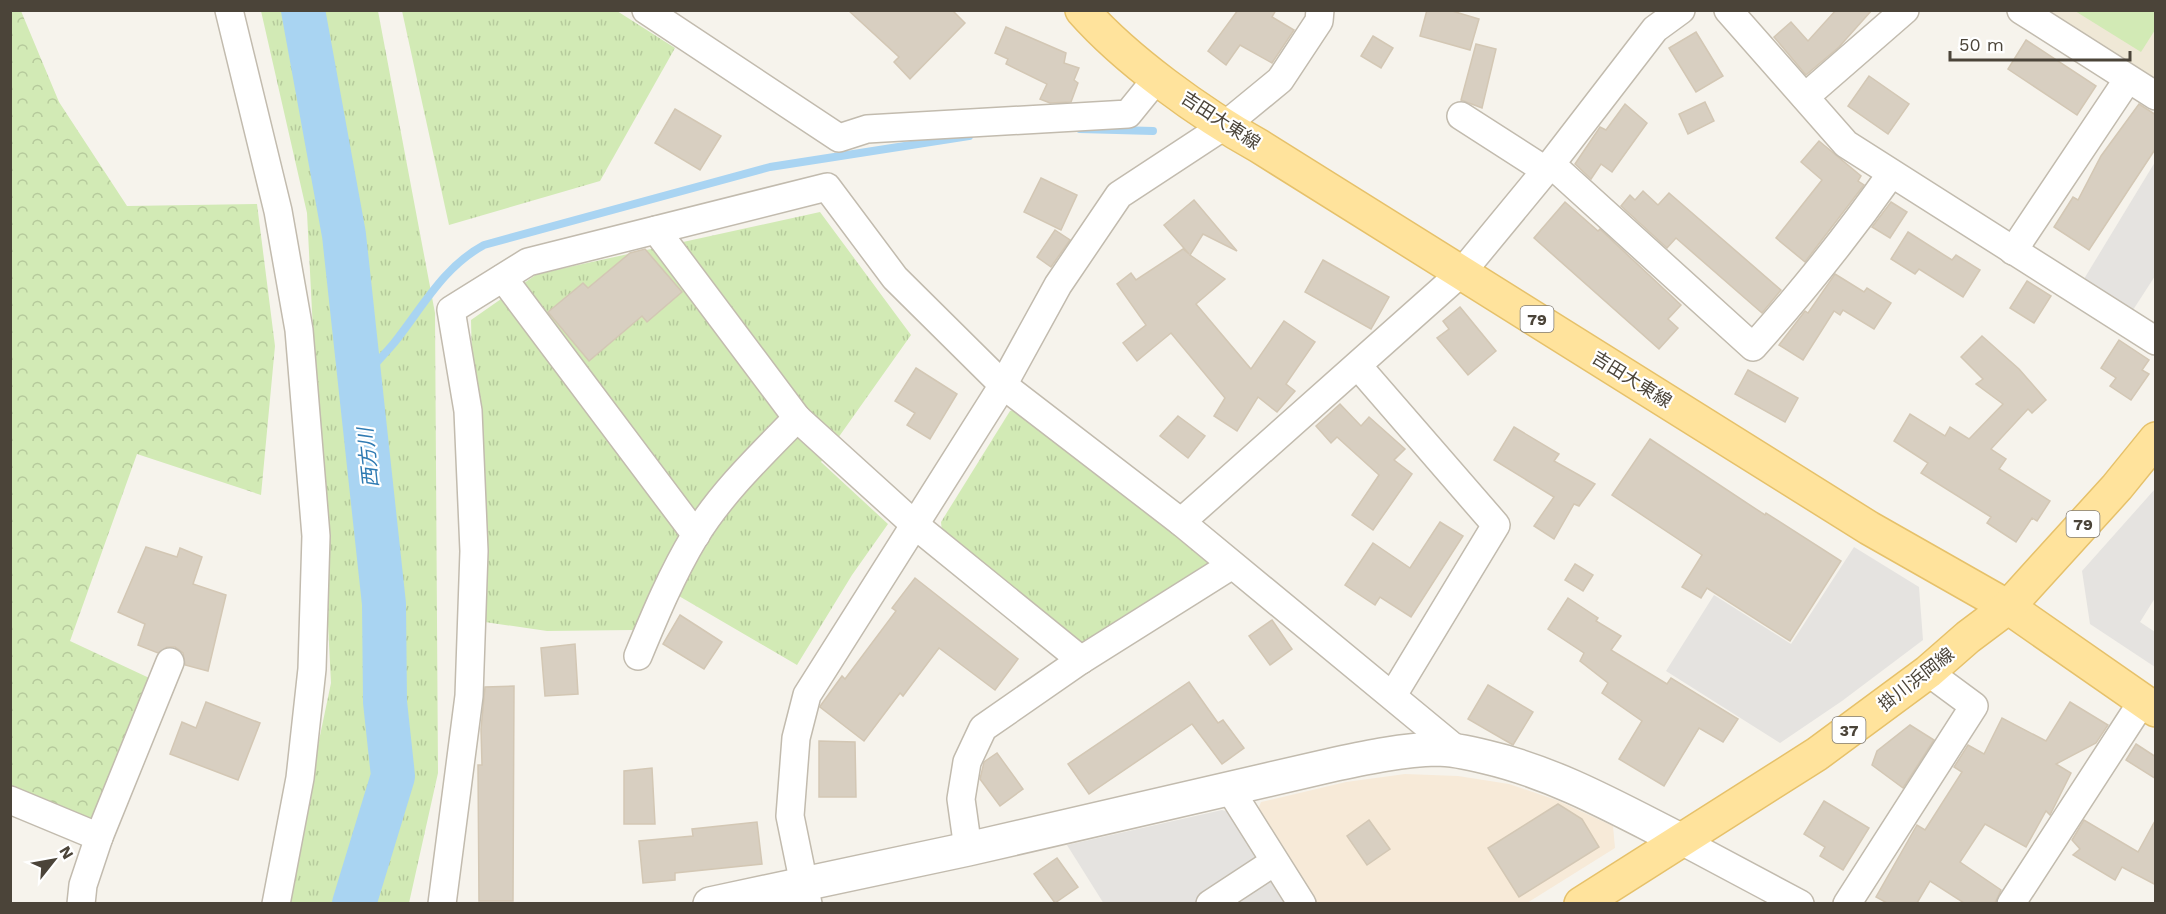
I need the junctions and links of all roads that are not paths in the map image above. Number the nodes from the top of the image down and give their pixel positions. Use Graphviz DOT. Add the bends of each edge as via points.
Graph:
graph roads {
  1 [pos="229,10"];
  2 [pos="646,10"];
  3 [pos="1082,10"];
  4 [pos="1320,10"];
  5 [pos="1681,10"];
  6 [pos="1728,10"];
  7 [pos="1905,10"];
  8 [pos="2021,10"];
  9 [pos="1158,77"];
  10 [pos="2128,79"];
  11 [pos="2156,96"];
  12 [pos="1805,98"];
  13 [pos="1461,116"];
  14 [pos="1224,126"];
  15 [pos="1548,167"];
  16 [pos="1891,174"];
  17 [pos="656,230"];
  18 [pos="2013,251"];
  19 [pos="1462,272"];
  20 [pos="503,278"];
  21 [pos="2156,341"];
  22 [pos="1358,366"];
  23 [pos="1003,385"];
  24 [pos="797,418"];
  25 [pos="2156,439"];
  26 [pos="1181,522"];
  27 [pos="915,525"];
  28 [pos="696,535"];
  29 [pos="1232,565"];
  30 [pos="2008,608"];
  31 [pos="638,656"];
  32 [pos="1081,660"];
  33 [pos="170,662"];
  34 [pos="1928,672"];
  35 [pos="1393,695"];
  36 [pos="2149,706"];
  37 [pos="1457,750"];
  38 [pos="1229,788"];
  39 [pos="10,800"];
  40 [pos="99,837"];
  41 [pos="1680,840"];
  42 [pos="968,849"];
  43 [pos="1274,861"];
  44 [pos="805,893"];
  45 [pos="81,903"];
  46 [pos="276,903"];
  47 [pos="442,903"];
  48 [pos="710,903"];
  49 [pos="1209,903"];
  50 [pos="1302,903"];
  51 [pos="1581,903"];
  52 [pos="1800,903"];
  53 [pos="1847,903"];
  54 [pos="2011,903"];
  1 -- 46 [label="street" via="278,211 299,330 316,536 312,669"];
  2 -- 9 [label="street" via="839,138 867,129 1128,114"];
  3 -- 9 [label="main road, 吉田大東線 / 79" via="1105,36"];
  4 -- 14 [label="street" via="1319,21 1280,80"];
  5 -- 15 [label="street" via="1655,29"];
  6 -- 12 [label="street"];
  7 -- 12 [label="street"];
  8 -- 10 [label="street"];
  9 -- 14 [label="main road, 吉田大東線 / 79"];
  10 -- 11 [label="street"];
  10 -- 18 [label="street"];
  12 -- 16 [label="street" via="1846,144"];
  13 -- 15 [label="street"];
  14 -- 19 [label="main road, 吉田大東線 / 79"];
  14 -- 23 [label="street" via="1119,195 1058,285"];
  15 -- 16 [label="street" via="1753,347 1847,237"];
  15 -- 19 [label="street"];
  16 -- 18 [label="street"];
  17 -- 20 [label="street" via="528,262"];
  17 -- 23 [label="street" via="827,187 895,278"];
  17 -- 24 [label="street"];
  18 -- 21 [label="street"];
  19 -- 22 [label="street"];
  19 -- 30 [label="main road, 吉田大東線 / 79" via="1869,528"];
  20 -- 28 [label="street"];
  20 -- 47 [label="street" via="451,310 468,411 474,551 469,696"];
  22 -- 26 [label="street"];
  22 -- 35 [label="street" via="1496,525"];
  23 -- 26 [label="street"];
  23 -- 27 [label="street"];
  24 -- 27 [label="street"];
  24 -- 28 [label="street" via="737,480"];
  25 -- 30 [label="main road, 79"];
  26 -- 29 [label="street"];
  27 -- 32 [label="street"];
  27 -- 44 [label="street" via="807,695 796,738 790,816"];
  28 -- 31 [label="street" via="660,602"];
  29 -- 32 [label="street"];
  29 -- 35 [label="street"];
  30 -- 34 [label="main road, 掛川浜岡線 / 37"];
  30 -- 36 [label="main road"];
  32 -- 42 [label="street" via="983,728 967,762 961,799"];
  33 -- 40 [label="street"];
  34 -- 41 [label="main road, 掛川浜岡線 / 37" via="1816,754"];
  34 -- 53 [label="street" via="1974,706"];
  35 -- 37 [label="street"];
  36 -- 54 [label="street"];
  37 -- 38 [label="street" via="1377,756"];
  37 -- 41 [label="street" via="1527,767"];
  38 -- 42 [label="street"];
  38 -- 43 [label="street"];
  39 -- 40 [label="street"];
  40 -- 45 [label="street"];
  41 -- 51 [label="main road, 掛川浜岡線 / 37"];
  41 -- 52 [label="street"];
  42 -- 44 [label="street"];
  43 -- 49 [label="street"];
  43 -- 50 [label="street"];
  44 -- 48 [label="street"];
}
